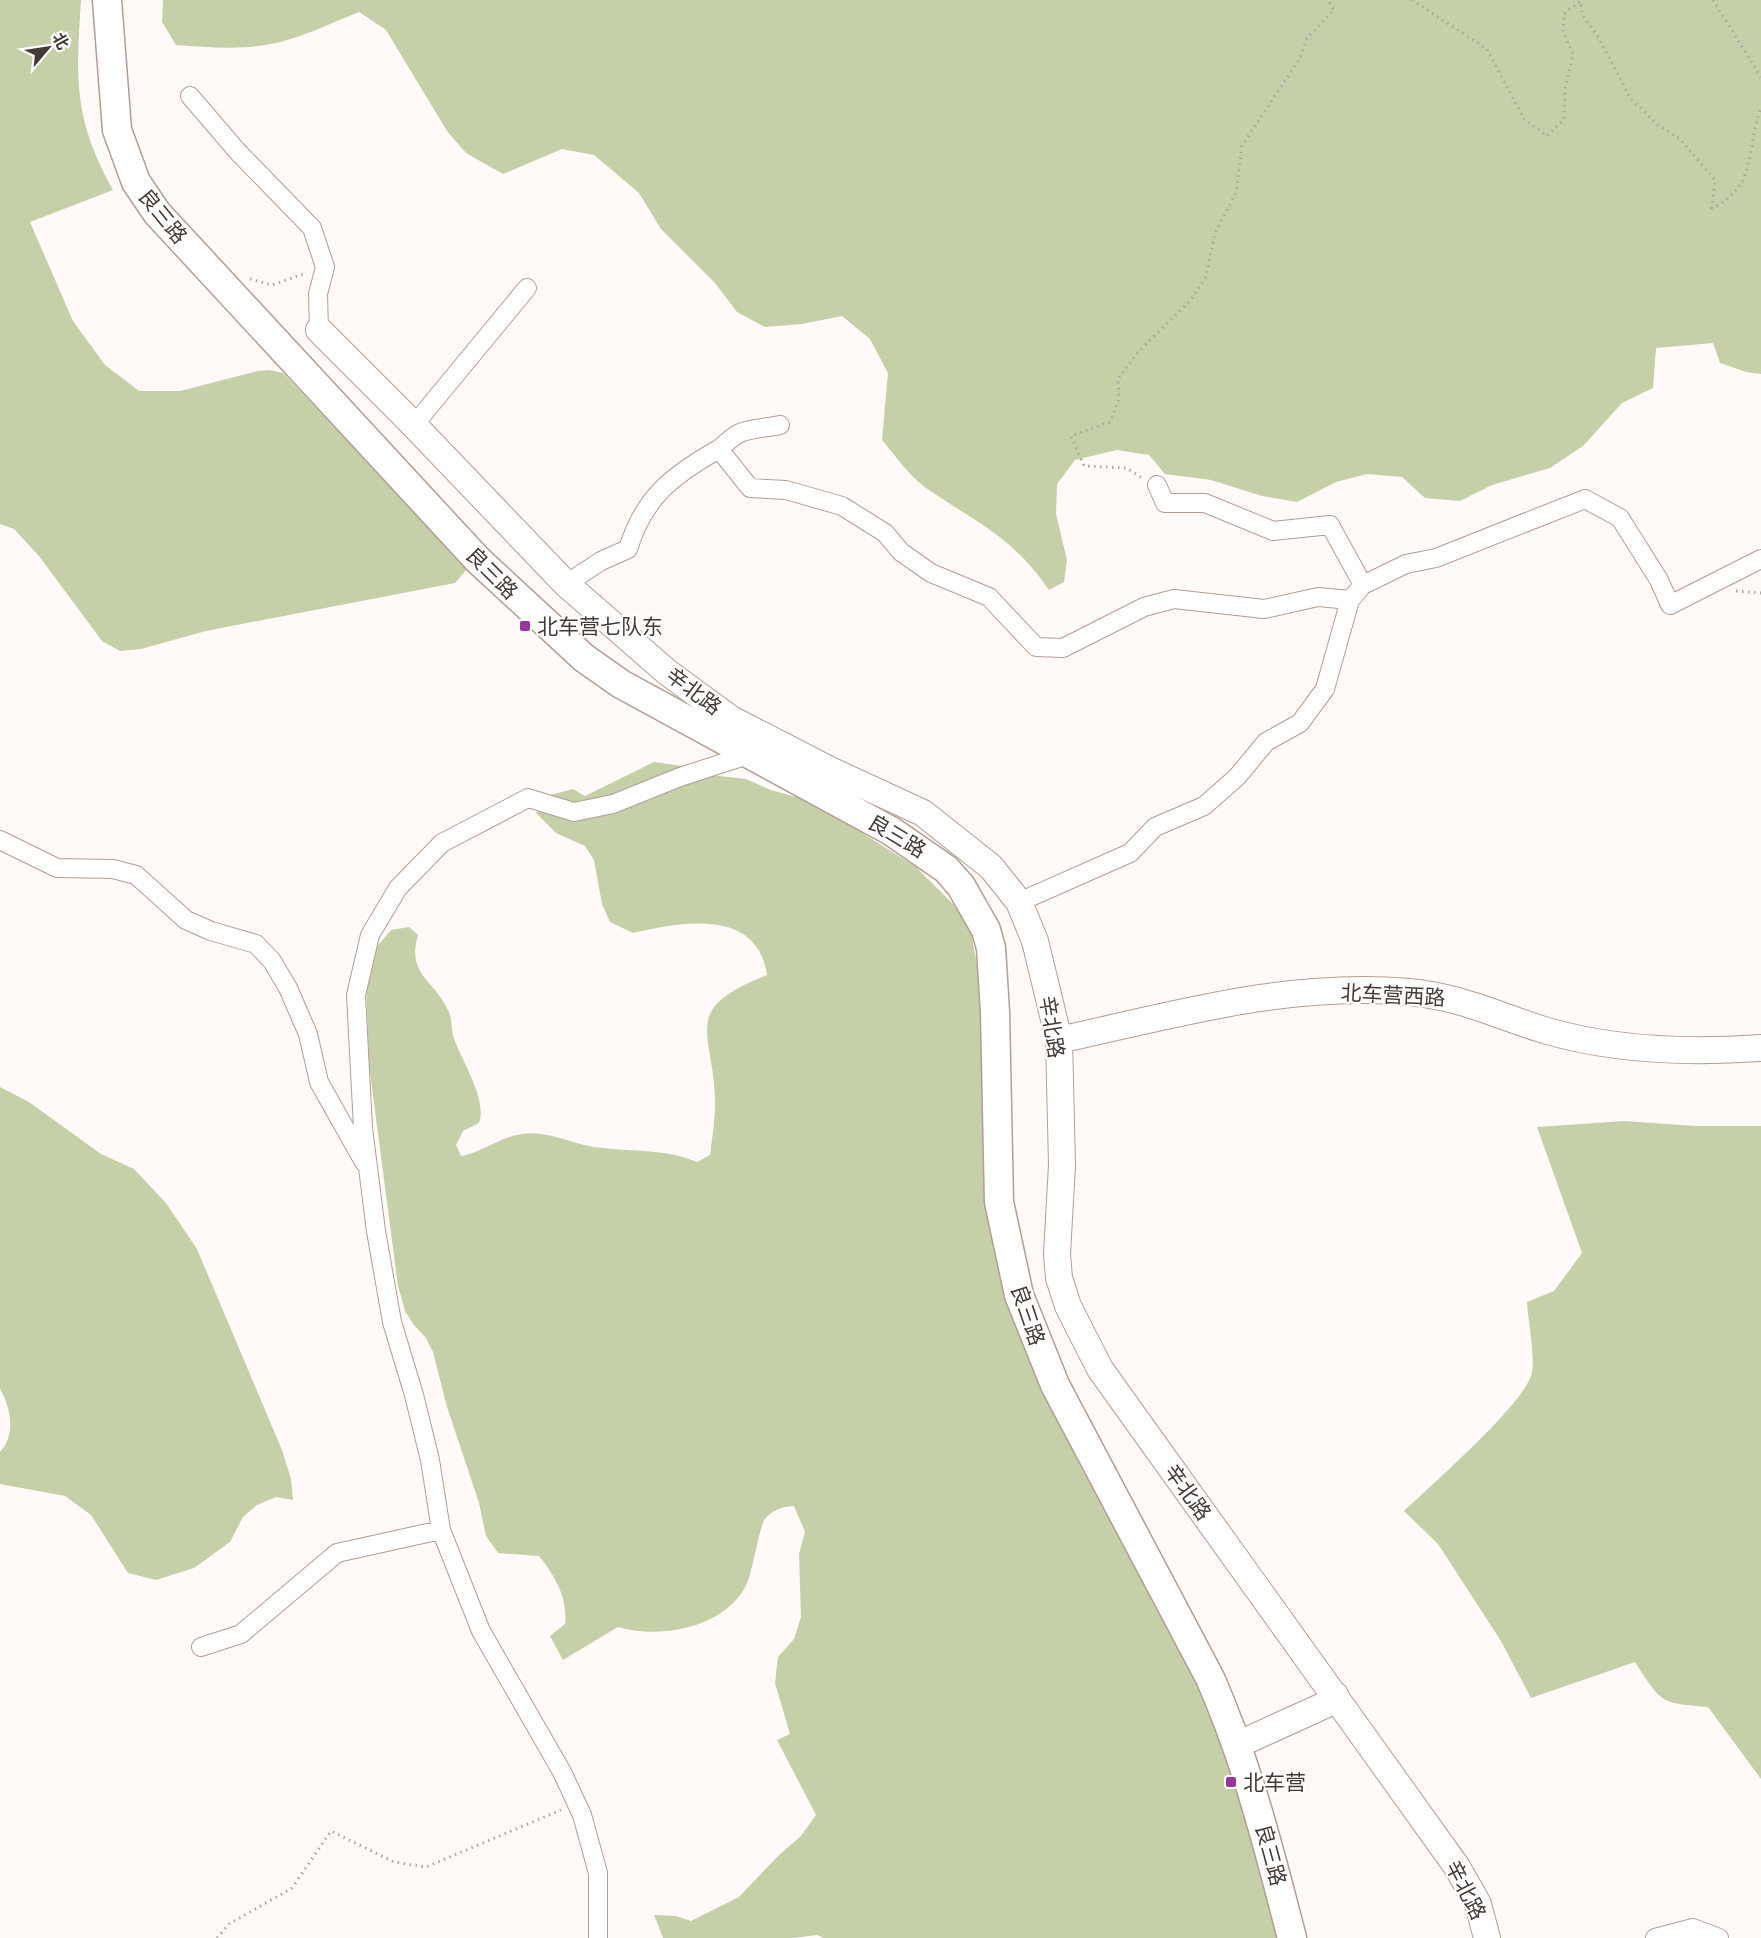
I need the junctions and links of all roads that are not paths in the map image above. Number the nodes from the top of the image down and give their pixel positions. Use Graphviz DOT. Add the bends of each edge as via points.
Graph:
graph roads {
  1 [pos="107,0"];
  2 [pos="190,96"];
  3 [pos="527,288"];
  4 [pos="319,330"];
  5 [pos="414,425"];
  6 [pos="780,425"];
  7 [pos="719,449"];
  8 [pos="1157,485"];
  9 [pos="1761,559"];
  10 [pos="566,584"];
  11 [pos="1363,585"];
  12 [pos="1350,600"];
  13 [pos="751,754"];
  14 [pos="0,840"];
  15 [pos="1019,902"];
  16 [pos="1059,1040"];
  17 [pos="1761,1048"];
  18 [pos="368,1169"];
  19 [pos="441,1530"];
  20 [pos="201,1647"];
  21 [pos="1335,1695"];
  22 [pos="1237,1745"];
  23 [pos="598,1938"];
  24 [pos="1292,1938"];
  25 [pos="1487,1938"];
  26 [pos="1655,1938"];
  27 [pos="1719,1938"];
  1 -- 13 [label="main road, 良三路" via="117,130 136,182 157,213 478,560 549,628 621,684"];
  2 -- 4 [label="street" via="312,228 325,267 318,294"];
  3 -- 5 [label="street"];
  4 -- 5 [label="street, 辛北路"];
  5 -- 10 [label="street, 辛北路"];
  6 -- 7 [label="street" via="740,433"];
  7 -- 10 [label="street" via="695,461 662,489 637,522 628,549"];
  7 -- 12 [label="street" via="750,488 786,490 842,506 885,533 901,552 931,573 990,597 1036,647 1063,648 1144,607 1174,599 1264,609 1318,597"];
  8 -- 11 [label="street" via="1165,502 1204,503 1273,531 1330,525"];
  9 -- 11 [label="street" via="1670,605 1620,518 1584,499 1436,558 1407,564"];
  10 -- 15 [label="street, 辛北路" via="667,672 730,719 923,813 991,867"];
  11 -- 12 [label="street"];
  12 -- 15 [label="street" via="1325,689 1300,723 1266,742 1237,777 1204,806 1155,827 1130,853"];
  13 -- 18 [label="street" via="613,804 573,812 528,798 442,843 398,888 370,935 356,995"];
  13 -- 22 [label="main road, 良三路" via="933,858 961,886 986,930 995,1002 999,1202 1019,1294 1055,1385 1210,1677"];
  14 -- 18 [label="street" via="57,868 113,869 136,875 186,920 256,944 288,988 308,1034 319,1082"];
  15 -- 16 [label="street, 辛北路" via="1035,941"];
  16 -- 17 [label="street, 北车营西路" via="1264,996 1368,990 1458,999 1545,1030 1606,1045 1681,1050"];
  16 -- 21 [label="street, 辛北路" via="1062,1165 1057,1254 1059,1278 1068,1306 1100,1369"];
  18 -- 19 [label="street" via="392,1322 427,1449"];
  19 -- 20 [label="street" via="337,1553 241,1634"];
  19 -- 23 [label="street" via="481,1631 577,1803 598,1873"];
  21 -- 22 [label="street" via="1317,1709"];
  21 -- 25 [label="street, 辛北路" via="1457,1867 1478,1904"];
  22 -- 24 [label="main road, 良三路"];
  26 -- 27 [label="street" via="1693,1928"];
}
